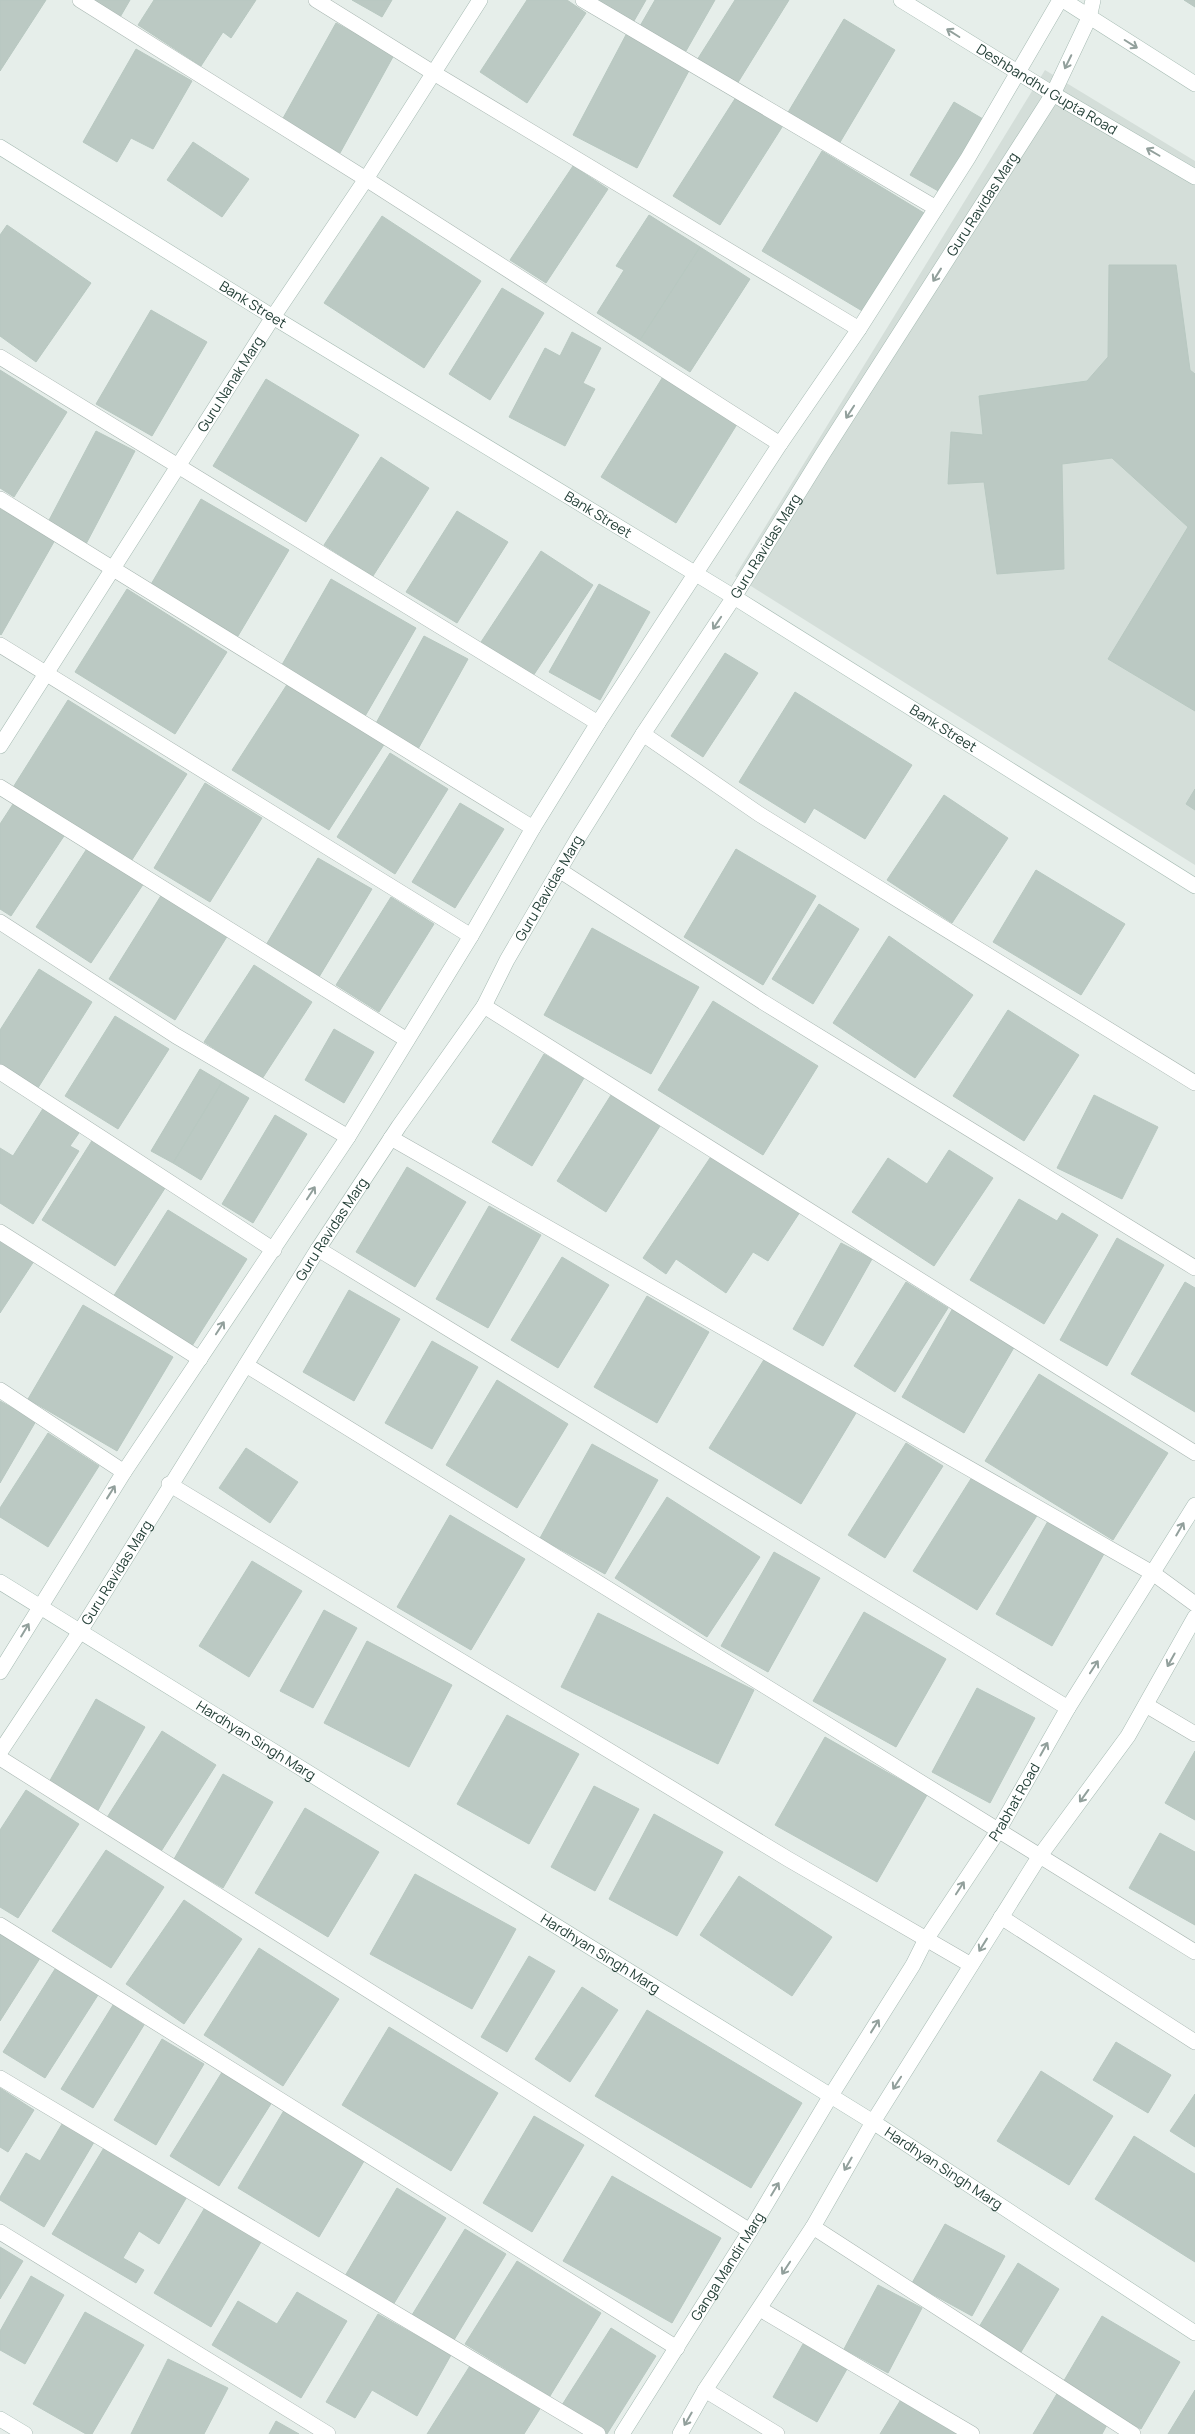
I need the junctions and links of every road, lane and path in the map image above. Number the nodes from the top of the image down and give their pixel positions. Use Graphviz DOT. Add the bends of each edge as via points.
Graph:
graph roads {
  1 [pos="80,0"];
  2 [pos="316,0"];
  3 [pos="480,0"];
  4 [pos="584,0"];
  5 [pos="901,0"];
  6 [pos="1062,0"];
  7 [pos="1093,0"];
  8 [pos="1089,18"];
  9 [pos="432,72"];
  10 [pos="1018,73"];
  11 [pos="1195,84"];
  12 [pos="1053,94"];
  13 [pos="0,147"];
  14 [pos="1195,177"];
  15 [pos="366,178"];
  16 [pos="936,208"];
  17 [pos="273,317"];
  18 [pos="859,329"];
  19 [pos="0,357"];
  20 [pos="780,444"];
  21 [pos="180,466"];
  22 [pos="0,499"];
  23 [pos="113,568"];
  24 [pos="696,574"];
  25 [pos="734,597"];
  26 [pos="0,645"];
  27 [pos="46,674"];
  28 [pos="598,723"];
  29 [pos="643,734"];
  30 [pos="0,746"];
  31 [pos="0,786"];
  32 [pos="533,828"];
  33 [pos="559,870"];
  34 [pos="1195,886"];
  35 [pos="0,922"];
  36 [pos="471,936"];
  37 [pos="484,1006"];
  38 [pos="407,1040"];
  39 [pos="0,1072"];
  40 [pos="1195,1083"];
  41 [pos="348,1137"];
  42 [pos="391,1138"];
  43 [pos="0,1232"];
  44 [pos="318,1249"];
  45 [pos="274,1250"];
  46 [pos="1195,1268"];
  47 [pos="200,1359"];
  48 [pos="246,1365"];
  49 [pos="0,1390"];
  50 [pos="1195,1453"];
  51 [pos="124,1472"];
  52 [pos="170,1484"];
  53 [pos="1195,1505"];
  54 [pos="1154,1574"];
  55 [pos="0,1582"];
  56 [pos="1195,1604"];
  57 [pos="39,1607"];
  58 [pos="1195,1617"];
  59 [pos="79,1633"];
  60 [pos="0,1672"];
  61 [pos="1146,1705"];
  62 [pos="1068,1708"];
  63 [pos="1195,1734"];
  64 [pos="0,1752"];
  65 [pos="0,1758"];
  66 [pos="998,1831"];
  67 [pos="1039,1857"];
  68 [pos="1001,1917"];
  69 [pos="0,1925"];
  70 [pos="925,1941"];
  71 [pos="1195,1952"];
  72 [pos="971,1965"];
  73 [pos="1195,2042"];
  74 [pos="0,2078"];
  75 [pos="830,2097"];
  76 [pos="873,2122"];
  77 [pos="813,2227"];
  78 [pos="750,2231"];
  79 [pos="0,2232"];
  80 [pos="760,2309"];
  81 [pos="1195,2333"];
  82 [pos="677,2348"];
  83 [pos="705,2390"];
  84 [pos="0,2419"];
  85 [pos="25,2434"];
  86 [pos="328,2434"];
  87 [pos="598,2434"];
  88 [pos="622,2434"];
  89 [pos="680,2434"];
  90 [pos="777,2434"];
  91 [pos="972,2434"];
  92 [pos="1133,2434"];
  1 -- 15 [label="street"];
  2 -- 9 [label="street"];
  3 -- 9 [label="street, Guru Nanak Marg"];
  4 -- 16 [label="street"];
  10 -- 5 [label="street, Deshbandhu Gupta Road, one-way"];
  6 -- 8 [label="street"];
  6 -- 10 [label="street"];
  7 -- 8 [label="street, Guru Ravidas Marg"];
  8 -- 11 [label="street, one-way"];
  8 -- 12 [label="street, Guru Ravidas Marg, one-way"];
  9 -- 15 [label="street, Guru Nanak Marg"];
  9 -- 18 [label="street"];
  10 -- 12 [label="street, Deshbandhu Gupta Road"];
  10 -- 16 [label="street"];
  14 -- 12 [label="street, Deshbandhu Gupta Road, one-way"];
  12 -- 25 [label="street, Guru Ravidas Marg, one-way"];
  13 -- 17 [label="street, Bank Street"];
  15 -- 17 [label="street, Guru Nanak Marg"];
  15 -- 20 [label="street"];
  16 -- 18 [label="street"];
  17 -- 21 [label="street, Guru Nanak Marg"];
  17 -- 24 [label="street, Bank Street"];
  18 -- 20 [label="street"];
  19 -- 21 [label="street"];
  20 -- 24 [label="street"];
  21 -- 23 [label="street, Guru Nanak Marg"];
  21 -- 28 [label="street"];
  22 -- 23 [label="street"];
  23 -- 27 [label="street, Guru Nanak Marg"];
  23 -- 32 [label="street"];
  24 -- 25 [label="street, Bank Street"];
  24 -- 28 [label="street"];
  25 -- 29 [label="street, Guru Ravidas Marg, one-way"];
  25 -- 34 [label="street, Bank Street"];
  26 -- 27 [label="street"];
  27 -- 30 [label="street, Guru Nanak Marg"];
  27 -- 36 [label="street"];
  28 -- 32 [label="street"];
  29 -- 33 [label="street, Guru Ravidas Marg"];
  29 -- 40 [label="street" via="759,814"];
  31 -- 38 [label="street"];
  32 -- 36 [label="street"];
  33 -- 37 [label="street, Guru Ravidas Marg"];
  33 -- 46 [label="street" via="763,1002"];
  35 -- 41 [label="street" via="176,1036"];
  36 -- 38 [label="street"];
  37 -- 42 [label="street, Guru Ravidas Marg"];
  37 -- 50 [label="street"];
  38 -- 41 [label="street"];
  39 -- 45 [label="street"];
  45 -- 41 [label="street, one-way"];
  42 -- 44 [label="street, Guru Ravidas Marg"];
  42 -- 54 [label="street"];
  43 -- 47 [label="street"];
  44 -- 48 [label="street, Guru Ravidas Marg"];
  44 -- 62 [label="street"];
  47 -- 45 [label="street, one-way"];
  47 -- 51 [label="street"];
  48 -- 52 [label="street, Guru Ravidas Marg"];
  48 -- 66 [label="street"];
  49 -- 51 [label="street"];
  57 -- 51 [label="street, one-way"];
  52 -- 59 [label="street, Guru Ravidas Marg"];
  52 -- 70 [label="street"];
  54 -- 53 [label="street, Prabhat Road, one-way"];
  54 -- 56 [label="street"];
  62 -- 54 [label="street, Prabhat Road, one-way"];
  55 -- 57 [label="street, Hardhyan Singh Marg"];
  57 -- 59 [label="street, Hardhyan Singh Marg"];
  60 -- 57 [label="street, one-way"];
  58 -- 61 [label="street, one-way"];
  59 -- 64 [label="street, Guru Ravidas Marg"];
  59 -- 75 [label="street, Hardhyan Singh Marg"];
  61 -- 63 [label="street"];
  61 -- 67 [label="street, one-way" via="1128,1736"];
  66 -- 62 [label="street, Prabhat Road, one-way"];
  65 -- 78 [label="street"];
  66 -- 67 [label="street"];
  70 -- 66 [label="street, Prabhat Road, one-way"];
  67 -- 68 [label="street"];
  67 -- 71 [label="street"];
  68 -- 72 [label="street, one-way"];
  68 -- 73 [label="street"];
  69 -- 82 [label="street"];
  70 -- 72 [label="street"];
  75 -- 70 [label="street, Prabhat Road, one-way"];
  72 -- 76 [label="street, one-way"];
  74 -- 87 [label="street"];
  75 -- 76 [label="street, Hardhyan Singh Marg"];
  78 -- 75 [label="street, Ganga Mandir Marg, one-way"];
  76 -- 77 [label="street, one-way"];
  76 -- 81 [label="street, Hardhyan Singh Marg"];
  77 -- 80 [label="street, one-way"];
  77 -- 92 [label="street"];
  78 -- 82 [label="street, Ganga Mandir Marg"];
  79 -- 86 [label="street"];
  80 -- 83 [label="street"];
  80 -- 91 [label="street"];
  82 -- 88 [label="street, Ganga Mandir Marg"];
  83 -- 89 [label="street, one-way"];
  83 -- 90 [label="street"];
  84 -- 85 [label="street"];
}
